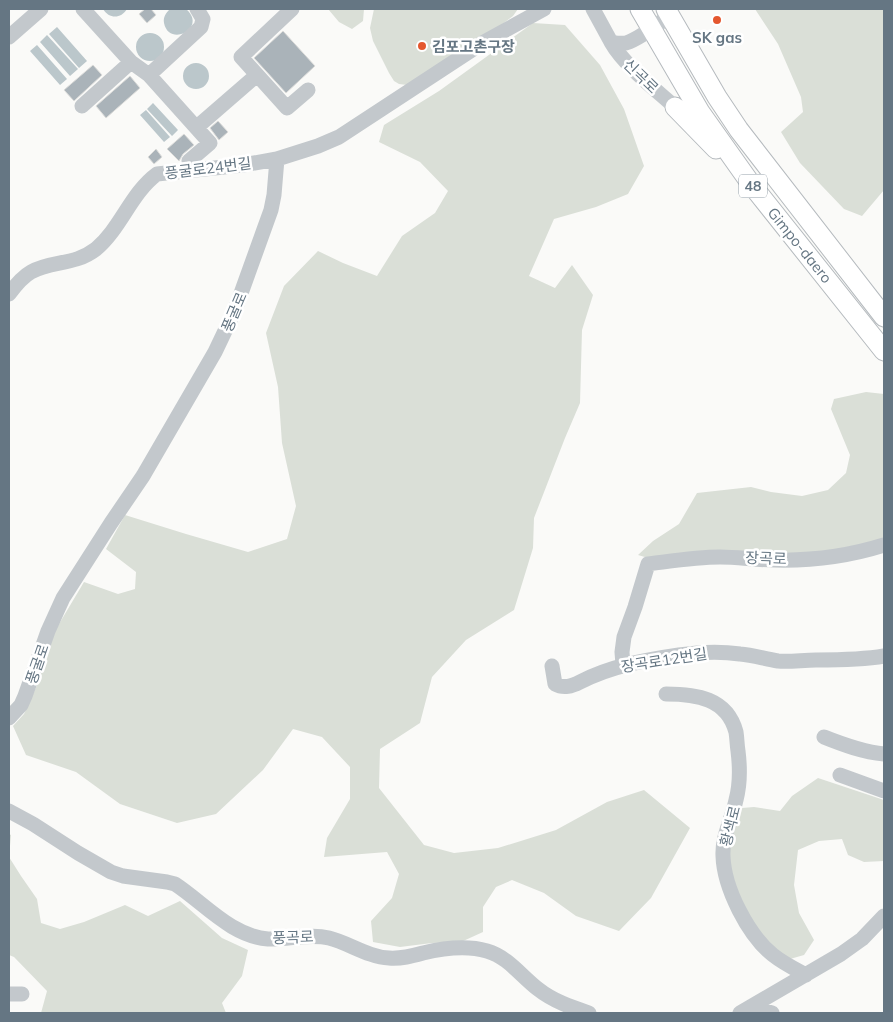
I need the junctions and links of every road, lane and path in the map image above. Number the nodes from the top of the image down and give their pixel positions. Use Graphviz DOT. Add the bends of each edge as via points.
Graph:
graph roads {
  1 [pos="41,9"];
  2 [pos="83,9"];
  3 [pos="197,9"];
  4 [pos="292,9"];
  5 [pos="544,9"];
  6 [pos="593,9"];
  7 [pos="640,9"];
  8 [pos="668,12"];
  9 [pos="652,29"];
  10 [pos="9,37"];
  11 [pos="610,42"];
  12 [pos="131,62"];
  13 [pos="149,75"];
  14 [pos="257,76"];
  15 [pos="308,90"];
  16 [pos="82,106"];
  17 [pos="675,107"];
  18 [pos="196,127"];
  19 [pos="277,159"];
  20 [pos="189,161"];
  21 [pos="752,184"];
  22 [pos="9,294"];
  23 [pos="884,317"];
  24 [pos="883,349"];
  25 [pos="884,545"];
  26 [pos="884,656"];
  27 [pos="623,665"];
  28 [pos="552,666"];
  29 [pos="666,694"];
  30 [pos="9,718"];
  31 [pos="824,738"];
  32 [pos="884,754"];
  33 [pos="840,775"];
  34 [pos="884,791"];
  35 [pos="9,811"];
  36 [pos="884,916"];
  37 [pos="806,975"];
  38 [pos="746,1010"];
  39 [pos="589,1013"];
  40 [pos="772,1013"];
  1 -- 10 [label="street"];
  2 -- 12 [label="street"];
  3 -- 13 [label="street" via="203,19 201,27"];
  4 -- 14 [label="street" via="241,57"];
  5 -- 19 [label="street" via="484,42 339,137"];
  6 -- 11 [label="street, 신곡로"];
  7 -- 9 [label="main road, Gimpo-daero / 48"];
  8 -- 9 [label="street, 신곡로"];
  8 -- 23 [label="main road, Gimpo-daero / 48" via="739,130"];
  9 -- 11 [label="street, 신곡로" via="626,42"];
  9 -- 21 [label="main road, Gimpo-daero / 48" via="700,112"];
  11 -- 17 [label="street, 신곡로"];
  12 -- 13 [label="street"];
  12 -- 16 [label="street"];
  13 -- 18 [label="street"];
  14 -- 15 [label="street" via="287,108"];
  14 -- 18 [label="street"];
  17 -- 21 [label="main road"];
  18 -- 20 [label="street" via="210,143"];
  19 -- 22 [label="street, 풍굴로24번길" via="157,174 142,188 103,243 78,259 29,273"];
  19 -- 30 [label="street, 풍굴로" via="271,210 226,331 148,468 64,598 48,631 26,696"];
  21 -- 24 [label="main road, Gimpo-daero / 48"];
  25 -- 27 [label="street, 장곡로" via="816,558 708,557 648,564 624,637"];
  26 -- 27 [label="street, 장곡로12번길" via="792,661 705,652"];
  27 -- 28 [label="street, 장곡로12번길" via="567,687 555,684"];
  29 -- 37 [label="street, 황색로" via="686,694 712,701 728,714 732,722 736,733 739,775 736,801 724,842 727,880 743,916 765,948"];
  31 -- 32 [label="street"];
  33 -- 34 [label="street"];
  35 -- 39 [label="street, 풍곡로" via="111,872 175,884 217,916 259,938 318,936 388,958 447,948 488,951 499,956 546,995"];
  36 -- 37 [label="street" via="862,939"];
  37 -- 38 [label="street"];
  38 -- 40 [label="street"];
}
